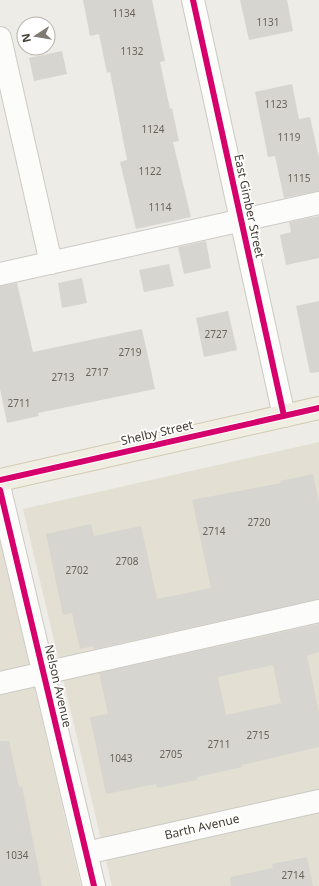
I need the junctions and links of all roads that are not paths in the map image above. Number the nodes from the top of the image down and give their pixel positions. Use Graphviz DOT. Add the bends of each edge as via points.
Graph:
graph roads {
  1 [pos="193,0"];
  2 [pos="0,38"];
  3 [pos="319,204"];
  4 [pos="242,222"];
  5 [pos="51,263"];
  6 [pos="0,274"];
  7 [pos="319,408"];
  8 [pos="284,416"];
  9 [pos="0,480"];
  10 [pos="0,490"];
  11 [pos="319,611"];
  12 [pos="44,674"];
  13 [pos="0,683"];
  14 [pos="319,801"];
  15 [pos="86,853"];
  16 [pos="94,886"];
  1 -- 4 [label="street, East Gimber Street"];
  2 -- 5 [label="street"];
  3 -- 4 [label="street"];
  4 -- 5 [label="street"];
  4 -- 8 [label="street, East Gimber Street"];
  5 -- 6 [label="street"];
  7 -- 8 [label="main road, Shelby Street"];
  8 -- 9 [label="main road, Shelby Street"];
  10 -- 12 [label="street, Nelson Avenue"];
  11 -- 12 [label="street"];
  12 -- 13 [label="street"];
  12 -- 15 [label="street, Nelson Avenue"];
  14 -- 15 [label="street, Barth Avenue"];
  15 -- 16 [label="street, Nelson Avenue"];
}
